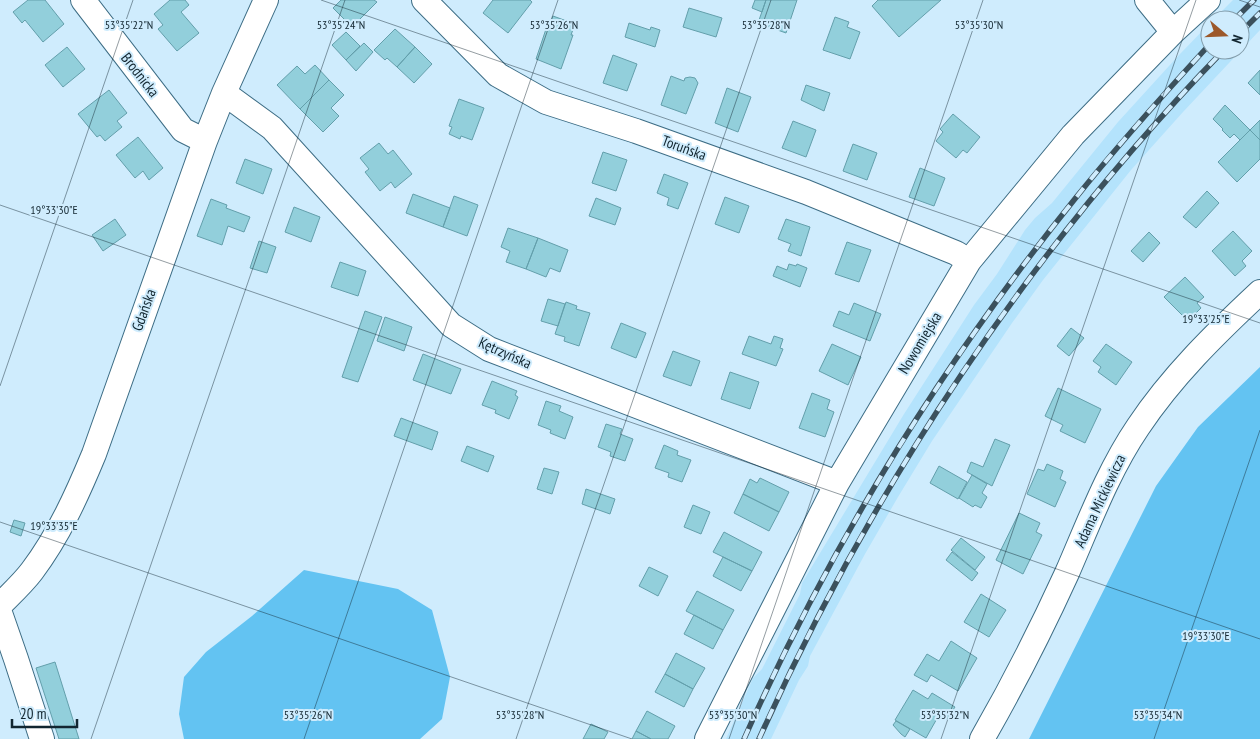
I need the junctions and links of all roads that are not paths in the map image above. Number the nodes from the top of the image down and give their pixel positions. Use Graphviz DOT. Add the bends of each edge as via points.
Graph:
graph roads {
  1 [pos="83,0"];
  2 [pos="266,0"];
  3 [pos="424,0"];
  4 [pos="1147,0"];
  5 [pos="1208,0"];
  6 [pos="1173,32"];
  7 [pos="224,93"];
  8 [pos="205,141"];
  9 [pos="969,261"];
  10 [pos="1260,292"];
  11 [pos="837,483"];
  12 [pos="0,605"];
  13 [pos="0,613"];
  14 [pos="42,739"];
  15 [pos="707,739"];
  16 [pos="982,739"];
  1 -- 8 [label="street, Brodnicka" via="182,130"];
  2 -- 7 [label="street, Gdańska"];
  3 -- 9 [label="street, Toruńska" via="498,75 546,102 806,192"];
  4 -- 6 [label="street"];
  5 -- 6 [label="street, Nowomiejska"];
  6 -- 9 [label="street, Nowomiejska" via="1073,135"];
  7 -- 8 [label="street, Gdańska"];
  7 -- 11 [label="street, Kętrzyńska" via="272,128 451,325 489,349"];
  8 -- 12 [label="street, Gdańska" via="77,495 32,572"];
  9 -- 11 [label="street, Nowomiejska"];
  10 -- 16 [label="street, Adama Mickiewicza" via="1196,355 1138,428 1104,490 1014,684"];
  11 -- 15 [label="street, Nowomiejska"];
  13 -- 14 [label="street"];
}
